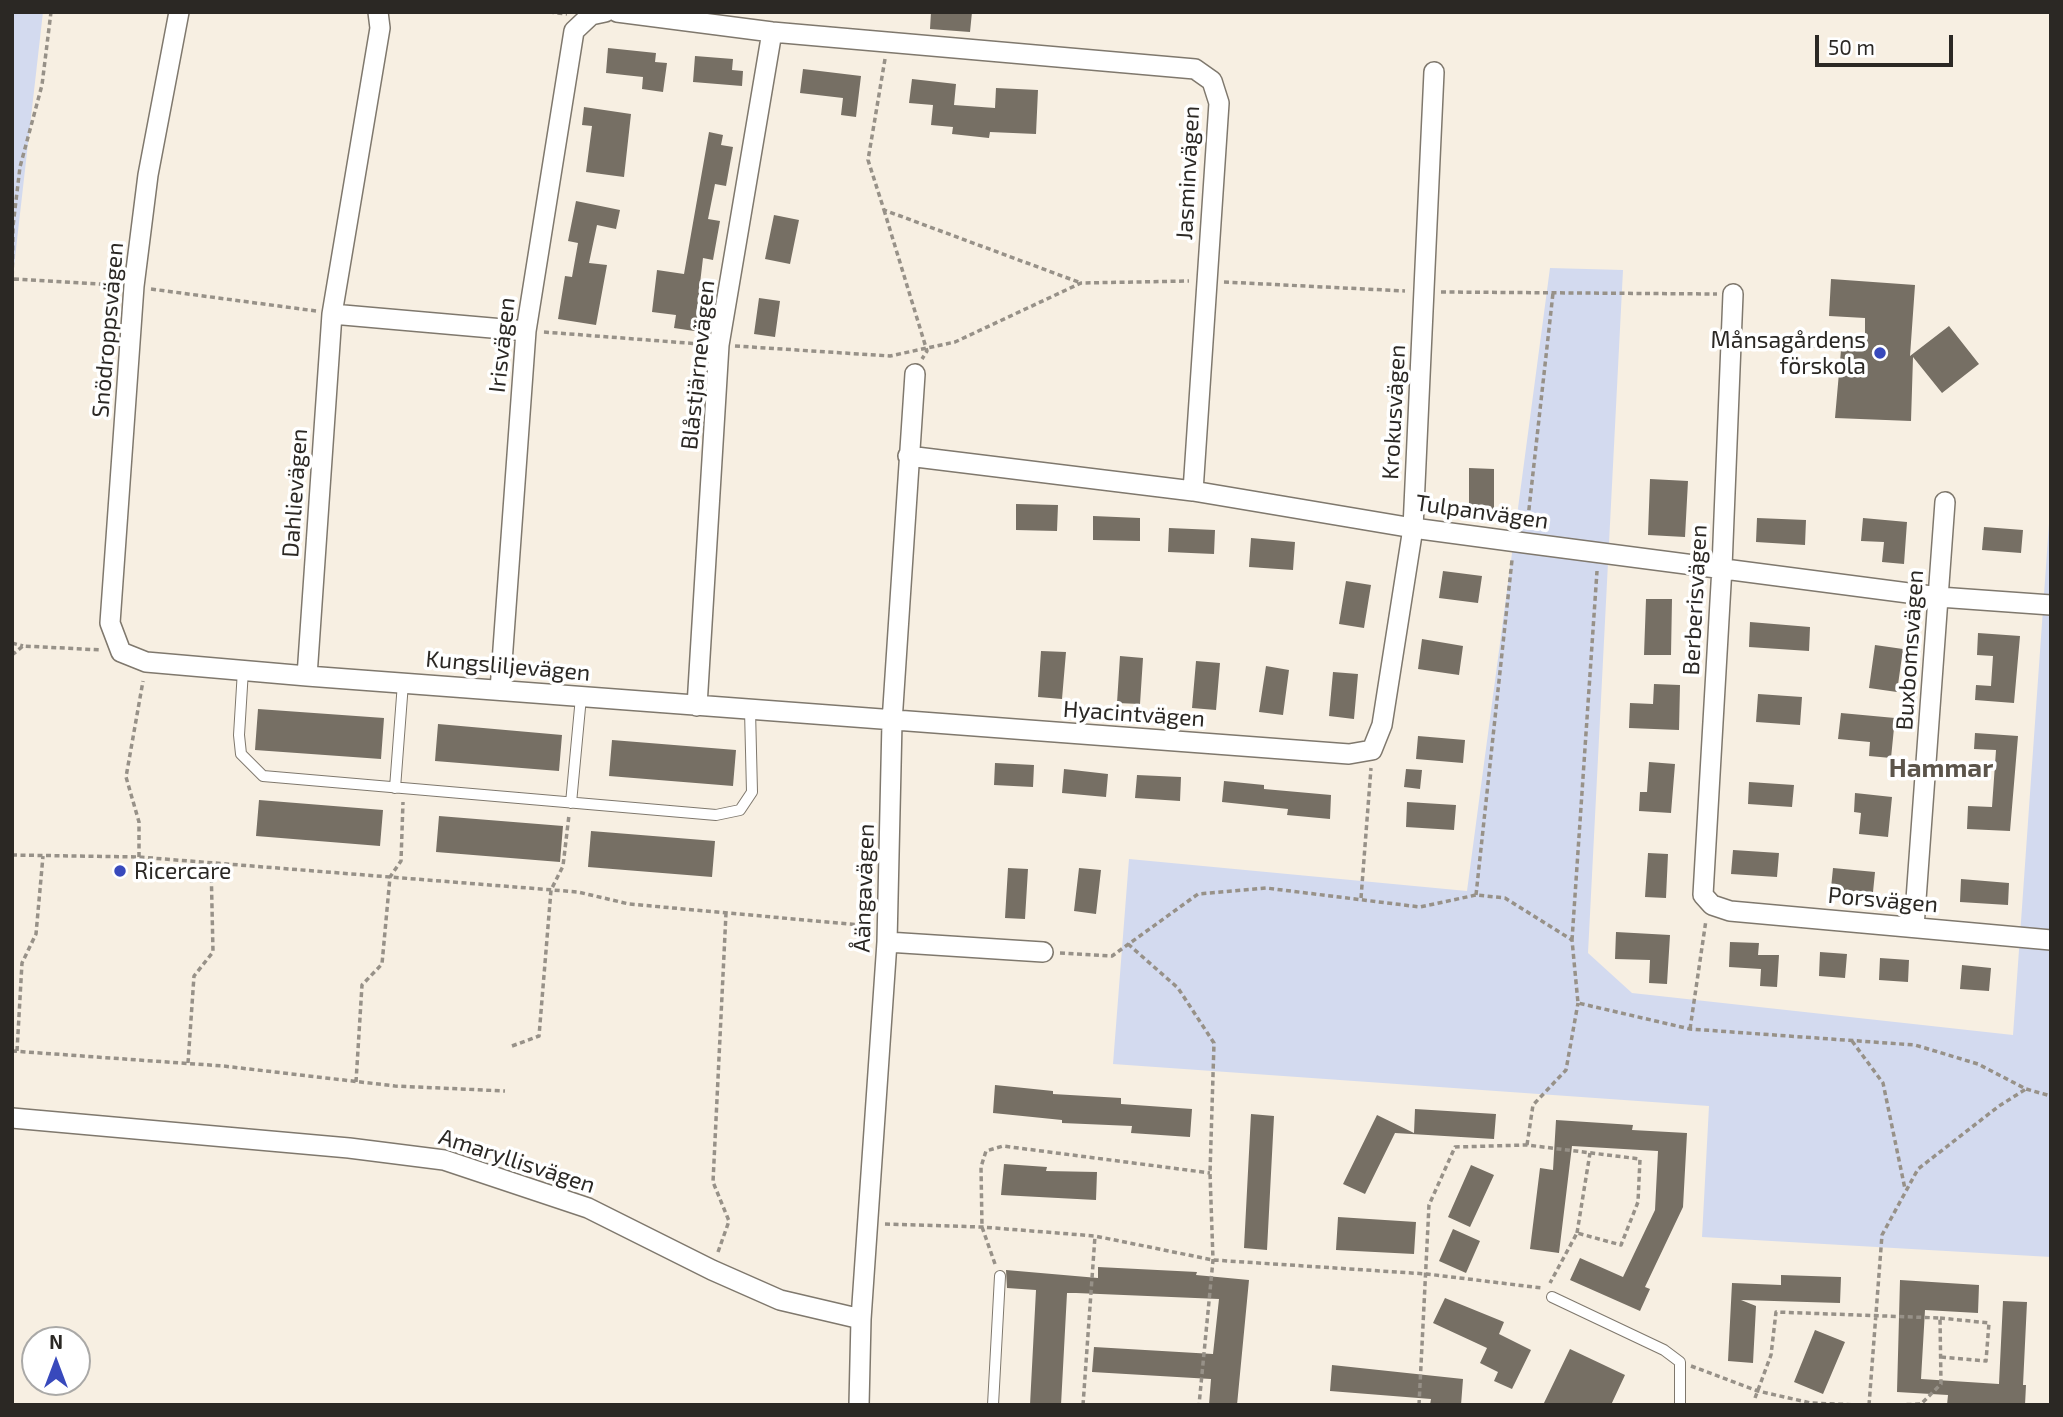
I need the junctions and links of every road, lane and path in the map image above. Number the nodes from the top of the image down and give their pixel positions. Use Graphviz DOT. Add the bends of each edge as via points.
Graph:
graph roads {
  1 [pos="51,12"];
  2 [pos="179,12"];
  3 [pos="377,12"];
  4 [pos="617,12"];
  5 [pos="598,14"];
  6 [pos="772,32"];
  7 [pos="888,42"];
  8 [pos="1434,72"];
  9 [pos="884,210"];
  10 [pos="14,279"];
  11 [pos="1207,281"];
  12 [pos="1081,283"];
  13 [pos="134,286"];
  14 [pos="1423,292"];
  15 [pos="12,293"];
  16 [pos="1553,293"];
  17 [pos="1733,294"];
  18 [pos="332,314"];
  19 [pos="526,331"];
  20 [pos="1731,340"];
  21 [pos="1825,342"];
  22 [pos="719,345"];
  23 [pos="927,351"];
  24 [pos="915,374"];
  25 [pos="908,456"];
  26 [pos="1193,491"];
  27 [pos="1945,502"];
  28 [pos="1413,528"];
  29 [pos="1519,543"];
  30 [pos="1598,552"];
  31 [pos="1722,567"];
  32 [pos="1939,597"];
  33 [pos="2051,605"];
  34 [pos="12,643"];
  35 [pos="23,646"];
  36 [pos="121,652"];
  37 [pos="12,654"];
  38 [pos="146,662"];
  39 [pos="243,670"];
  40 [pos="307,676"];
  41 [pos="403,683"];
  42 [pos="500,690"];
  43 [pos="581,697"];
  44 [pos="697,706"];
  45 [pos="750,710"];
  46 [pos="892,722"];
  47 [pos="1372,750"];
  48 [pos="400,788"];
  49 [pos="571,803"];
  50 [pos="12,855"];
  51 [pos="43,856"];
  52 [pos="139,857"];
  53 [pos="211,863"];
  54 [pos="390,877"];
  55 [pos="551,890"];
  56 [pos="1476,895"];
  57 [pos="1361,898"];
  58 [pos="1712,905"];
  59 [pos="726,913"];
  60 [pos="1914,927"];
  61 [pos="888,935"];
  62 [pos="1572,940"];
  63 [pos="2051,940"];
  64 [pos="1128,944"];
  65 [pos="1044,952"];
  66 [pos="1578,1003"];
  67 [pos="1690,1029"];
  68 [pos="1851,1041"];
  69 [pos="512,1046"];
  70 [pos="14,1051"];
  71 [pos="188,1063"];
  72 [pos="356,1082"];
  73 [pos="2026,1089"];
  74 [pos="505,1091"];
  75 [pos="2051,1096"];
  76 [pos="12,1118"];
  77 [pos="1527,1145"];
  78 [pos="1590,1153"];
  79 [pos="1210,1174"];
  80 [pos="1906,1191"];
  81 [pos="869,1223"];
  82 [pos="982,1227"];
  83 [pos="1577,1233"];
  84 [pos="1095,1236"];
  85 [pos="1213,1260"];
  86 [pos="712,1270"];
  87 [pos="1427,1274"];
  88 [pos="1000,1276"];
  89 [pos="1552,1297"];
  90 [pos="1876,1316"];
  91 [pos="1940,1318"];
  92 [pos="860,1320"];
  93 [pos="1941,1357"];
  94 [pos="1679,1362"];
  95 [pos="1758,1391"];
  96 [pos="1755,1398"];
  97 [pos="1810,1404"];
  98 [pos="859,1405"];
  99 [pos="993,1405"];
  100 [pos="1083,1405"];
  101 [pos="1199,1405"];
  102 [pos="1419,1405"];
  103 [pos="1680,1405"];
  104 [pos="1859,1405"];
  105 [pos="1869,1405"];
  106 [pos="1896,1405"];
  1 -- 10 [label="path" via="42,85 20,167 13,226"];
  2 -- 13 [label="street, Snödroppsvägen" via="148,175"];
  3 -- 18 [label="street, Dahlievägen" via="380,28"];
  4 -- 6 [label="street, Jasminvägen"];
  5 -- 19 [label="street, Irisvägen" via="574,31"];
  6 -- 7 [label="street, Jasminvägen"];
  6 -- 22 [label="street, Blåstjärnevägen"];
  7 -- 9 [label="path" via="868,160"];
  7 -- 11 [label="street, Jasminvägen" via="1195,69 1212,80 1219,103"];
  8 -- 14 [label="street, Krokusvägen"];
  9 -- 12 [label="path"];
  9 -- 23 [label="path"];
  10 -- 13 [label="path"];
  10 -- 15 [label="path"];
  11 -- 12 [label="path"];
  11 -- 14 [label="path"];
  11 -- 26 [label="street, Jasminvägen"];
  12 -- 23 [label="path"];
  13 -- 18 [label="path"];
  13 -- 36 [label="street, Snödroppsvägen" via="110,622"];
  14 -- 16 [label="path"];
  14 -- 28 [label="street, Krokusvägen"];
  16 -- 17 [label="path"];
  16 -- 29 [label="path"];
  17 -- 20 [label="street, Berberisvägen"];
  18 -- 19 [label="street"];
  18 -- 40 [label="street, Dahlievägen"];
  19 -- 22 [label="path"];
  19 -- 42 [label="street, Irisvägen"];
  20 -- 21 [label="lane"];
  20 -- 31 [label="street, Berberisvägen"];
  22 -- 23 [label="path" via="890,356"];
  22 -- 44 [label="street, Blåstjärnevägen"];
  24 -- 25 [label="street, Åängavägen"];
  25 -- 26 [label="street, Tulpanvägen"];
  25 -- 46 [label="street, Åängavägen"];
  26 -- 28 [label="street, Tulpanvägen"];
  27 -- 32 [label="street, Buxbomsvägen"];
  28 -- 29 [label="street, Tulpanvägen"];
  28 -- 47 [label="street, Krokusvägen" via="1382,725"];
  29 -- 30 [label="street, Tulpanvägen"];
  29 -- 56 [label="path"];
  30 -- 31 [label="street, Tulpanvägen"];
  30 -- 62 [label="path"];
  31 -- 32 [label="street, Tulpanvägen"];
  31 -- 58 [label="street, Berberisvägen" via="1703,895"];
  32 -- 33 [label="street, Tulpanvägen"];
  32 -- 60 [label="street, Buxbomsvägen"];
  34 -- 35 [label="path"];
  35 -- 36 [label="path"];
  35 -- 37 [label="path"];
  36 -- 38 [label="street, Kungsliljevägen"];
  38 -- 39 [label="street, Kungsliljevägen"];
  38 -- 52 [label="path" via="126,777 139,822"];
  39 -- 40 [label="street, Kungsliljevägen"];
  39 -- 48 [label="lane" via="241,754 263,776"];
  40 -- 41 [label="street, Kungsliljevägen"];
  41 -- 42 [label="street, Kungsliljevägen"];
  41 -- 48 [label="lane"];
  42 -- 43 [label="street, Kungsliljevägen"];
  43 -- 44 [label="street, Kungsliljevägen"];
  43 -- 49 [label="lane"];
  44 -- 45 [label="street, Kungsliljevägen"];
  45 -- 46 [label="street, Kungsliljevägen"];
  45 -- 49 [label="lane" via="752,792 740,810 716,815"];
  46 -- 47 [label="street, Hyacintvägen" via="1349,754"];
  46 -- 61 [label="street, Åängavägen"];
  47 -- 57 [label="path"];
  48 -- 49 [label="lane"];
  48 -- 54 [label="path" via="401,861"];
  49 -- 55 [label="path" via="563,866"];
  50 -- 51 [label="path"];
  51 -- 52 [label="path"];
  51 -- 70 [label="path" via="36,934 22,963"];
  52 -- 53 [label="path"];
  53 -- 54 [label="path"];
  53 -- 71 [label="path" via="213,952 194,976"];
  54 -- 55 [label="path"];
  54 -- 72 [label="path" via="382,964 362,985"];
  55 -- 59 [label="path" via="629,904"];
  55 -- 69 [label="path" via="539,1036"];
  56 -- 57 [label="path" via="1420,907"];
  56 -- 62 [label="path" via="1505,898"];
  57 -- 64 [label="path" via="1266,888 1198,894"];
  58 -- 60 [label="street, Porsvägen" via="1730,911"];
  58 -- 67 [label="path" via="1703,925"];
  59 -- 61 [label="path"];
  59 -- 86 [label="path" via="713,1182 729,1221"];
  60 -- 63 [label="street, Porsvägen"];
  61 -- 65 [label="street"];
  61 -- 81 [label="street, Åängavägen"];
  62 -- 66 [label="path"];
  64 -- 65 [label="path" via="1112,956"];
  64 -- 79 [label="path" via="1178,988 1214,1043"];
  66 -- 67 [label="path"];
  66 -- 77 [label="path" via="1566,1070 1533,1105"];
  67 -- 68 [label="path"];
  68 -- 73 [label="path" via="1915,1045 1978,1064"];
  68 -- 80 [label="path" via="1883,1083"];
  70 -- 71 [label="path"];
  71 -- 72 [label="path"];
  72 -- 74 [label="path"];
  73 -- 75 [label="path"];
  73 -- 80 [label="path" via="1918,1169"];
  76 -- 86 [label="street, Amaryllisvägen" via="444,1160 588,1208"];
  77 -- 78 [label="path"];
  77 -- 87 [label="path" via="1455,1147 1429,1205"];
  78 -- 83 [label="path"];
  78 -- 83 [label="path" via="1640,1159 1638,1202 1621,1245"];
  79 -- 82 [label="path" via="1003,1146 986,1151 981,1167"];
  79 -- 85 [label="path"];
  80 -- 90 [label="path" via="1882,1235"];
  81 -- 82 [label="path"];
  81 -- 92 [label="street, Åängavägen"];
  82 -- 84 [label="path"];
  82 -- 88 [label="path"];
  83 -- 87 [label="path" via="1547,1288"];
  84 -- 85 [label="path"];
  84 -- 100 [label="path"];
  85 -- 87 [label="path"];
  85 -- 101 [label="path"];
  86 -- 92 [label="street, Amaryllisvägen" via="780,1300"];
  87 -- 102 [label="path"];
  88 -- 99 [label="lane"];
  89 -- 94 [label="lane" via="1664,1350"];
  90 -- 91 [label="path"];
  90 -- 95 [label="path" via="1776,1312 1772,1355"];
  90 -- 105 [label="path"];
  91 -- 93 [label="path"];
  91 -- 93 [label="path" via="1989,1322 1986,1361"];
  92 -- 98 [label="street, Åängavägen"];
  93 -- 106 [label="path" via="1941,1384 1921,1404"];
  94 -- 95 [label="path"];
  94 -- 103 [label="lane"];
  95 -- 96 [label="path"];
  95 -- 97 [label="path"];
  97 -- 104 [label="path"];
}
